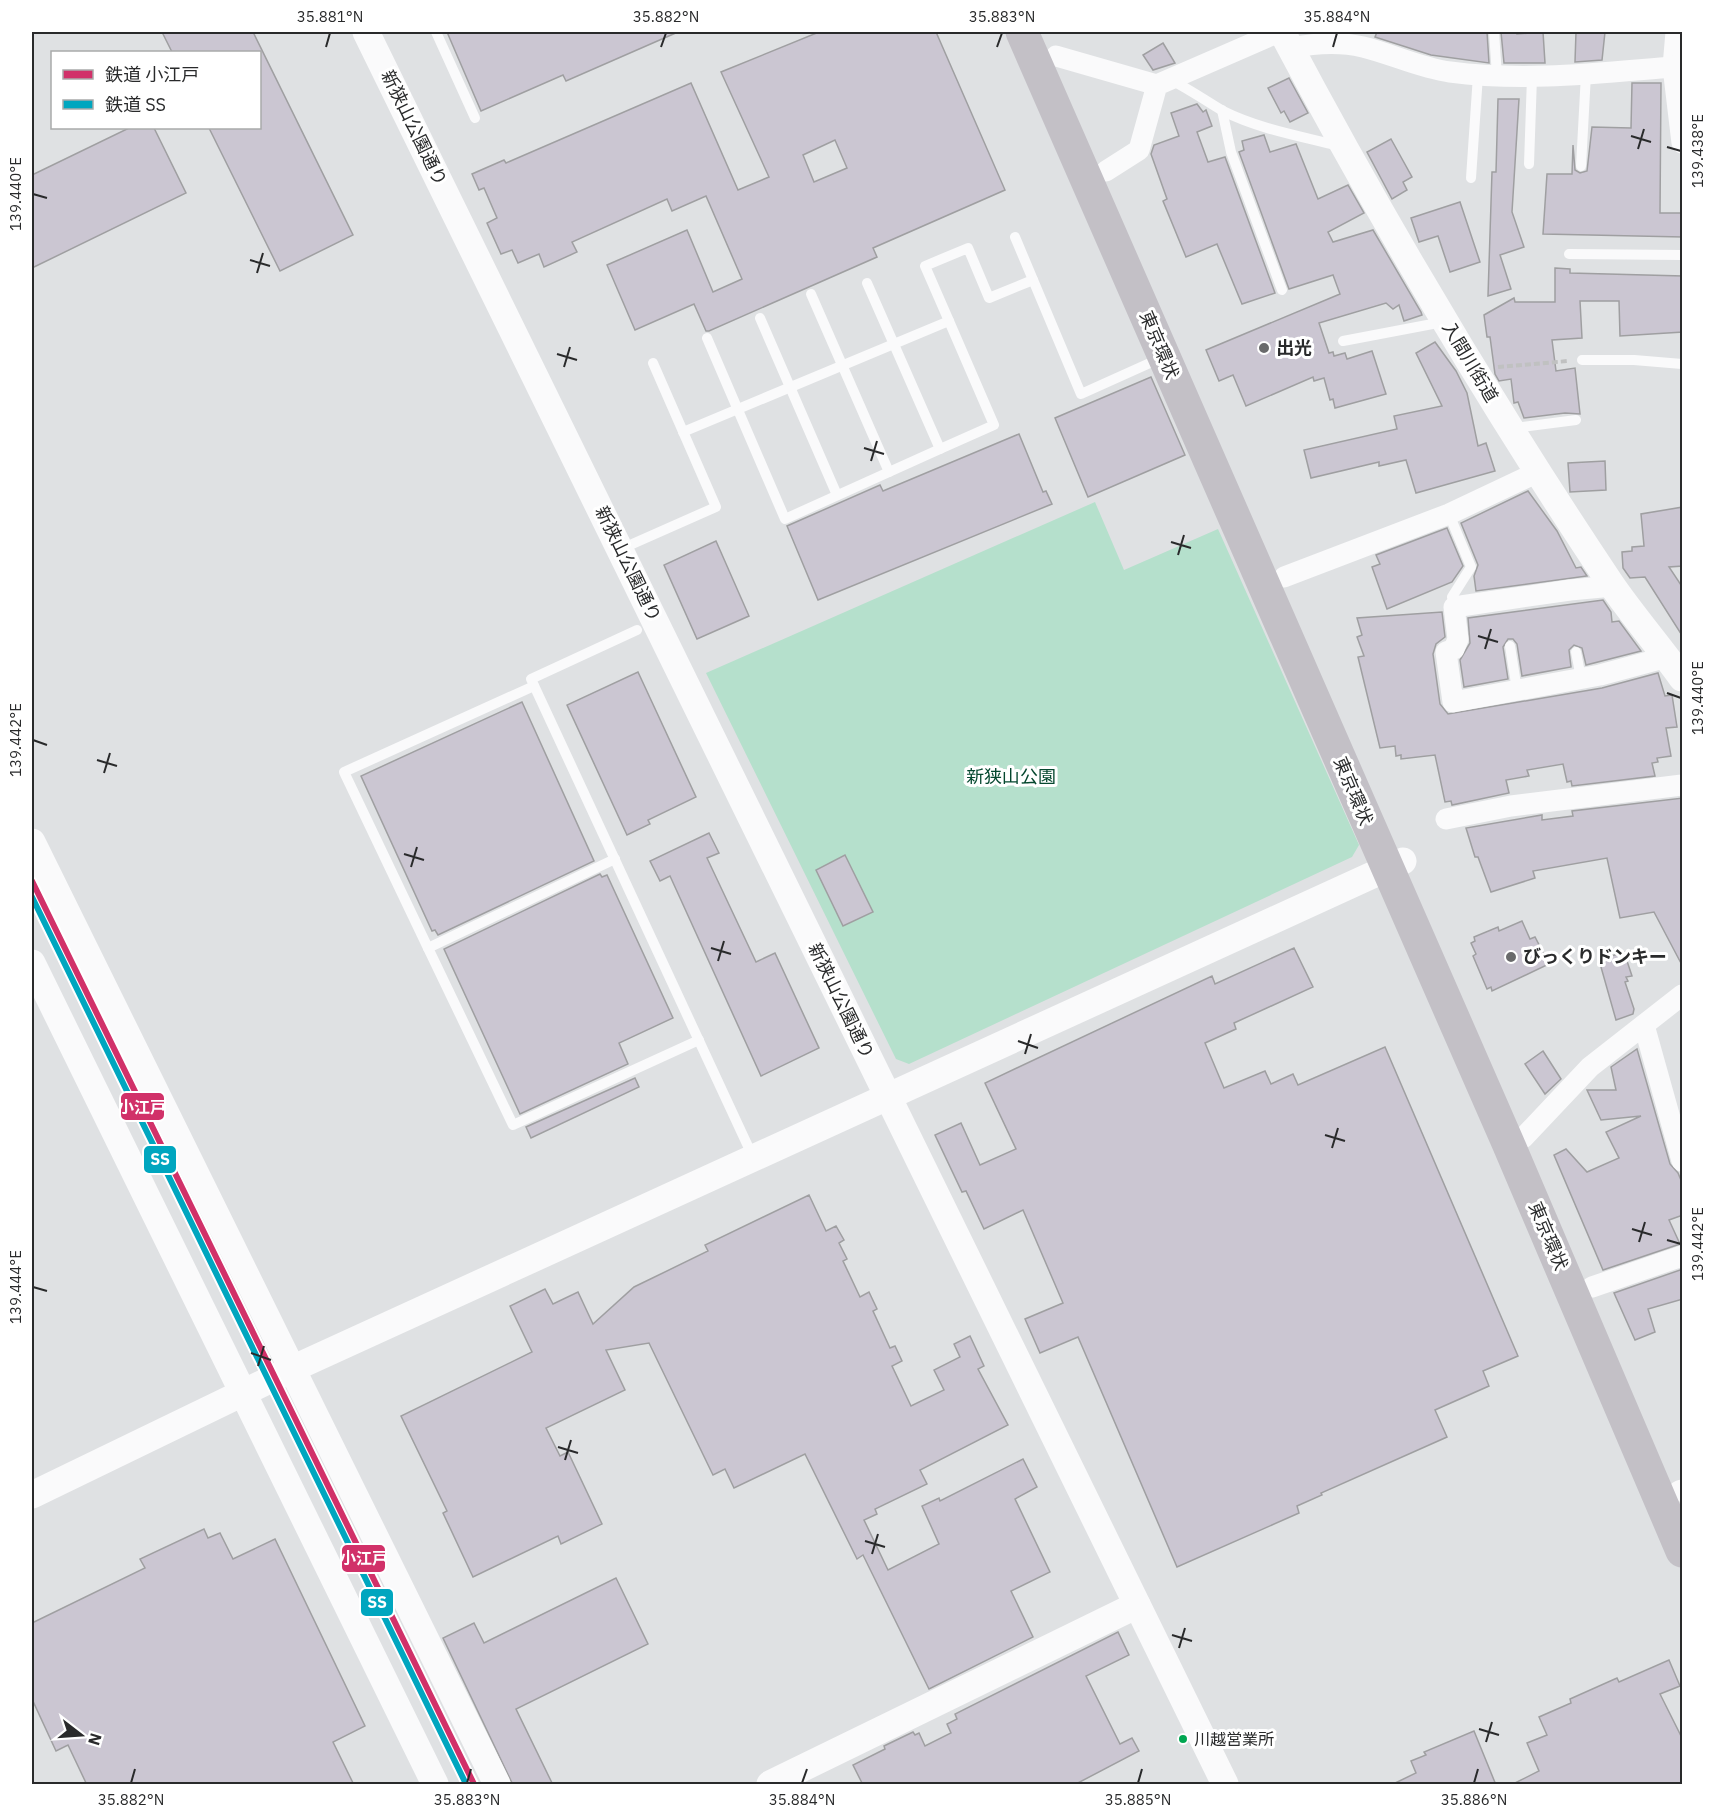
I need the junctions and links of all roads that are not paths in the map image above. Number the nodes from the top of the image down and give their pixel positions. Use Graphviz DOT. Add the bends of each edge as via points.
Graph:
graph roads {
  1 [pos="366,32"];
  2 [pos="436,32"];
  3 [pos="1022,32"];
  4 [pos="1494,32"];
  5 [pos="1676,32"];
  6 [pos="1284,37"];
  7 [pos="1050,44"];
  8 [pos="1678,65"];
  9 [pos="1587,75"];
  10 [pos="1487,76"];
  11 [pos="1532,77"];
  12 [pos="1164,82"];
  13 [pos="1222,110"];
  14 [pos="475,118"];
  15 [pos="1683,143"];
  16 [pos="1348,149"];
  17 [pos="1529,164"];
  18 [pos="1581,166"];
  19 [pos="1106,171"];
  20 [pos="1471,178"];
  21 [pos="1015,237"];
  22 [pos="1569,254"];
  23 [pos="1683,255"];
  24 [pos="1033,280"];
  25 [pos="867,283"];
  26 [pos="1282,290"];
  27 [pos="811,294"];
  28 [pos="760,318"];
  29 [pos="949,321"];
  30 [pos="1446,322"];
  31 [pos="708,338"];
  32 [pos="1343,341"];
  33 [pos="894,345"];
  34 [pos="1164,357"];
  35 [pos="1582,360"];
  36 [pos="653,363"];
  37 [pos="1683,364"];
  38 [pos="843,367"];
  39 [pos="791,388"];
  40 [pos="738,410"];
  41 [pos="1576,420"];
  42 [pos="1510,429"];
  43 [pos="683,432"];
  44 [pos="940,449"];
  45 [pos="889,472"];
  46 [pos="1538,472"];
  47 [pos="837,495"];
  48 [pos="1449,514"];
  49 [pos="621,549"];
  50 [pos="1284,577"];
  51 [pos="1613,586"];
  52 [pos="1454,607"];
  53 [pos="637,630"];
  54 [pos="1510,646"];
  55 [pos="1576,652"];
  56 [pos="1675,667"];
  57 [pos="1581,678"];
  58 [pos="534,686"];
  59 [pos="1517,690"];
  60 [pos="1683,785"];
  61 [pos="1446,819"];
  62 [pos="32,842"];
  63 [pos="615,859"];
  64 [pos="1395,865"];
  65 [pos="428,948"];
  66 [pos="32,963"];
  67 [pos="1683,995"];
  68 [pos="1644,1025"];
  69 [pos="699,1040"];
  70 [pos="888,1098"];
  71 [pos="1523,1138"];
  72 [pos="754,1159"];
  73 [pos="1683,1161"];
  74 [pos="1683,1256"];
  75 [pos="1592,1287"];
  76 [pos="292,1369"];
  77 [pos="243,1393"];
  78 [pos="1681,1493"];
  79 [pos="32,1495"];
  80 [pos="1683,1551"];
  81 [pos="1137,1605"];
  82 [pos="435,1785"];
  83 [pos="497,1785"];
  84 [pos="770,1785"];
  85 [pos="1225,1785"];
  1 -- 49 [label="street, 新狭山公園通り"];
  2 -- 14 [label="lane"];
  3 -- 34 [label="highway, 東京環状"];
  4 -- 10 [label="lane"];
  5 -- 8 [label="street"];
  6 -- 10 [label="street" via="1363,47 1429,67"];
  6 -- 12 [label="street"];
  6 -- 16 [label="street, 入間川街道"];
  7 -- 12 [label="street"];
  7 -- 19 [label="highway, 東京環状"];
  8 -- 9 [label="street"];
  8 -- 15 [label="street"];
  9 -- 11 [label="street"];
  9 -- 18 [label="lane"];
  10 -- 11 [label="street"];
  10 -- 20 [label="lane"];
  11 -- 17 [label="lane"];
  12 -- 13 [label="lane" via="1207,98"];
  12 -- 19 [label="street" via="1139,150"];
  13 -- 16 [label="lane" via="1259,126"];
  13 -- 26 [label="lane" via="1231,152"];
  16 -- 30 [label="street, 入間川街道"];
  19 -- 50 [label="highway, 東京環状"];
  21 -- 24 [label="lane"];
  22 -- 23 [label="lane"];
  24 -- 29 [label="lane" via="989,298 968,248 925,266"];
  24 -- 34 [label="lane" via="1081,394"];
  25 -- 33 [label="lane"];
  27 -- 38 [label="lane"];
  28 -- 39 [label="lane"];
  29 -- 33 [label="lane"];
  29 -- 44 [label="lane" via="994,426"];
  30 -- 32 [label="lane"];
  30 -- 42 [label="street, 入間川街道"];
  31 -- 40 [label="lane"];
  33 -- 38 [label="lane"];
  33 -- 44 [label="lane"];
  34 -- 64 [label="highway, 東京環状"];
  35 -- 37 [label="lane"];
  36 -- 43 [label="lane"];
  38 -- 39 [label="lane"];
  38 -- 45 [label="lane"];
  39 -- 40 [label="lane"];
  39 -- 47 [label="lane"];
  40 -- 43 [label="lane"];
  40 -- 47 [label="lane" via="785,519"];
  41 -- 42 [label="lane"];
  42 -- 46 [label="street, 入間川街道"];
  43 -- 49 [label="lane" via="716,507"];
  44 -- 45 [label="lane"];
  45 -- 47 [label="lane"];
  46 -- 48 [label="street"];
  46 -- 51 [label="street, 入間川街道"];
  48 -- 50 [label="street"];
  48 -- 52 [label="lane" via="1471,567 1452,597"];
  49 -- 70 [label="street, 新狭山公園通り"];
  50 -- 64 [label="highway, 東京環状"];
  51 -- 52 [label="street"];
  51 -- 56 [label="street, 入間川街道"];
  52 -- 59 [label="street" via="1458,639 1454,649 1446,652 1453,702"];
  53 -- 58 [label="lane" via="531,679"];
  54 -- 59 [label="lane"];
  55 -- 57 [label="lane"];
  56 -- 57 [label="street"];
  57 -- 59 [label="street"];
  58 -- 63 [label="lane"];
  58 -- 65 [label="lane" via="344,772"];
  60 -- 61 [label="street" via="1511,806"];
  62 -- 76 [label="street"];
  63 -- 65 [label="lane"];
  63 -- 69 [label="lane"];
  64 -- 70 [label="street"];
  64 -- 71 [label="highway, 東京環状"];
  64 -- 80 [label="highway, 東京環状" via="1513,1154"];
  65 -- 69 [label="lane" via="513,1125"];
  66 -- 77 [label="street"];
  67 -- 68 [label="street"];
  68 -- 71 [label="street" via="1590,1067"];
  68 -- 73 [label="street"];
  69 -- 72 [label="lane"];
  70 -- 72 [label="street"];
  70 -- 81 [label="street, 新狭山公園通り"];
  71 -- 75 [label="highway, 東京環状"];
  72 -- 76 [label="street"];
  74 -- 75 [label="street"];
  75 -- 78 [label="highway, 東京環状"];
  76 -- 77 [label="street"];
  76 -- 83 [label="street"];
  77 -- 79 [label="street"];
  77 -- 82 [label="street"];
  81 -- 84 [label="street"];
  81 -- 85 [label="street, 新狭山公園通り"];
}
